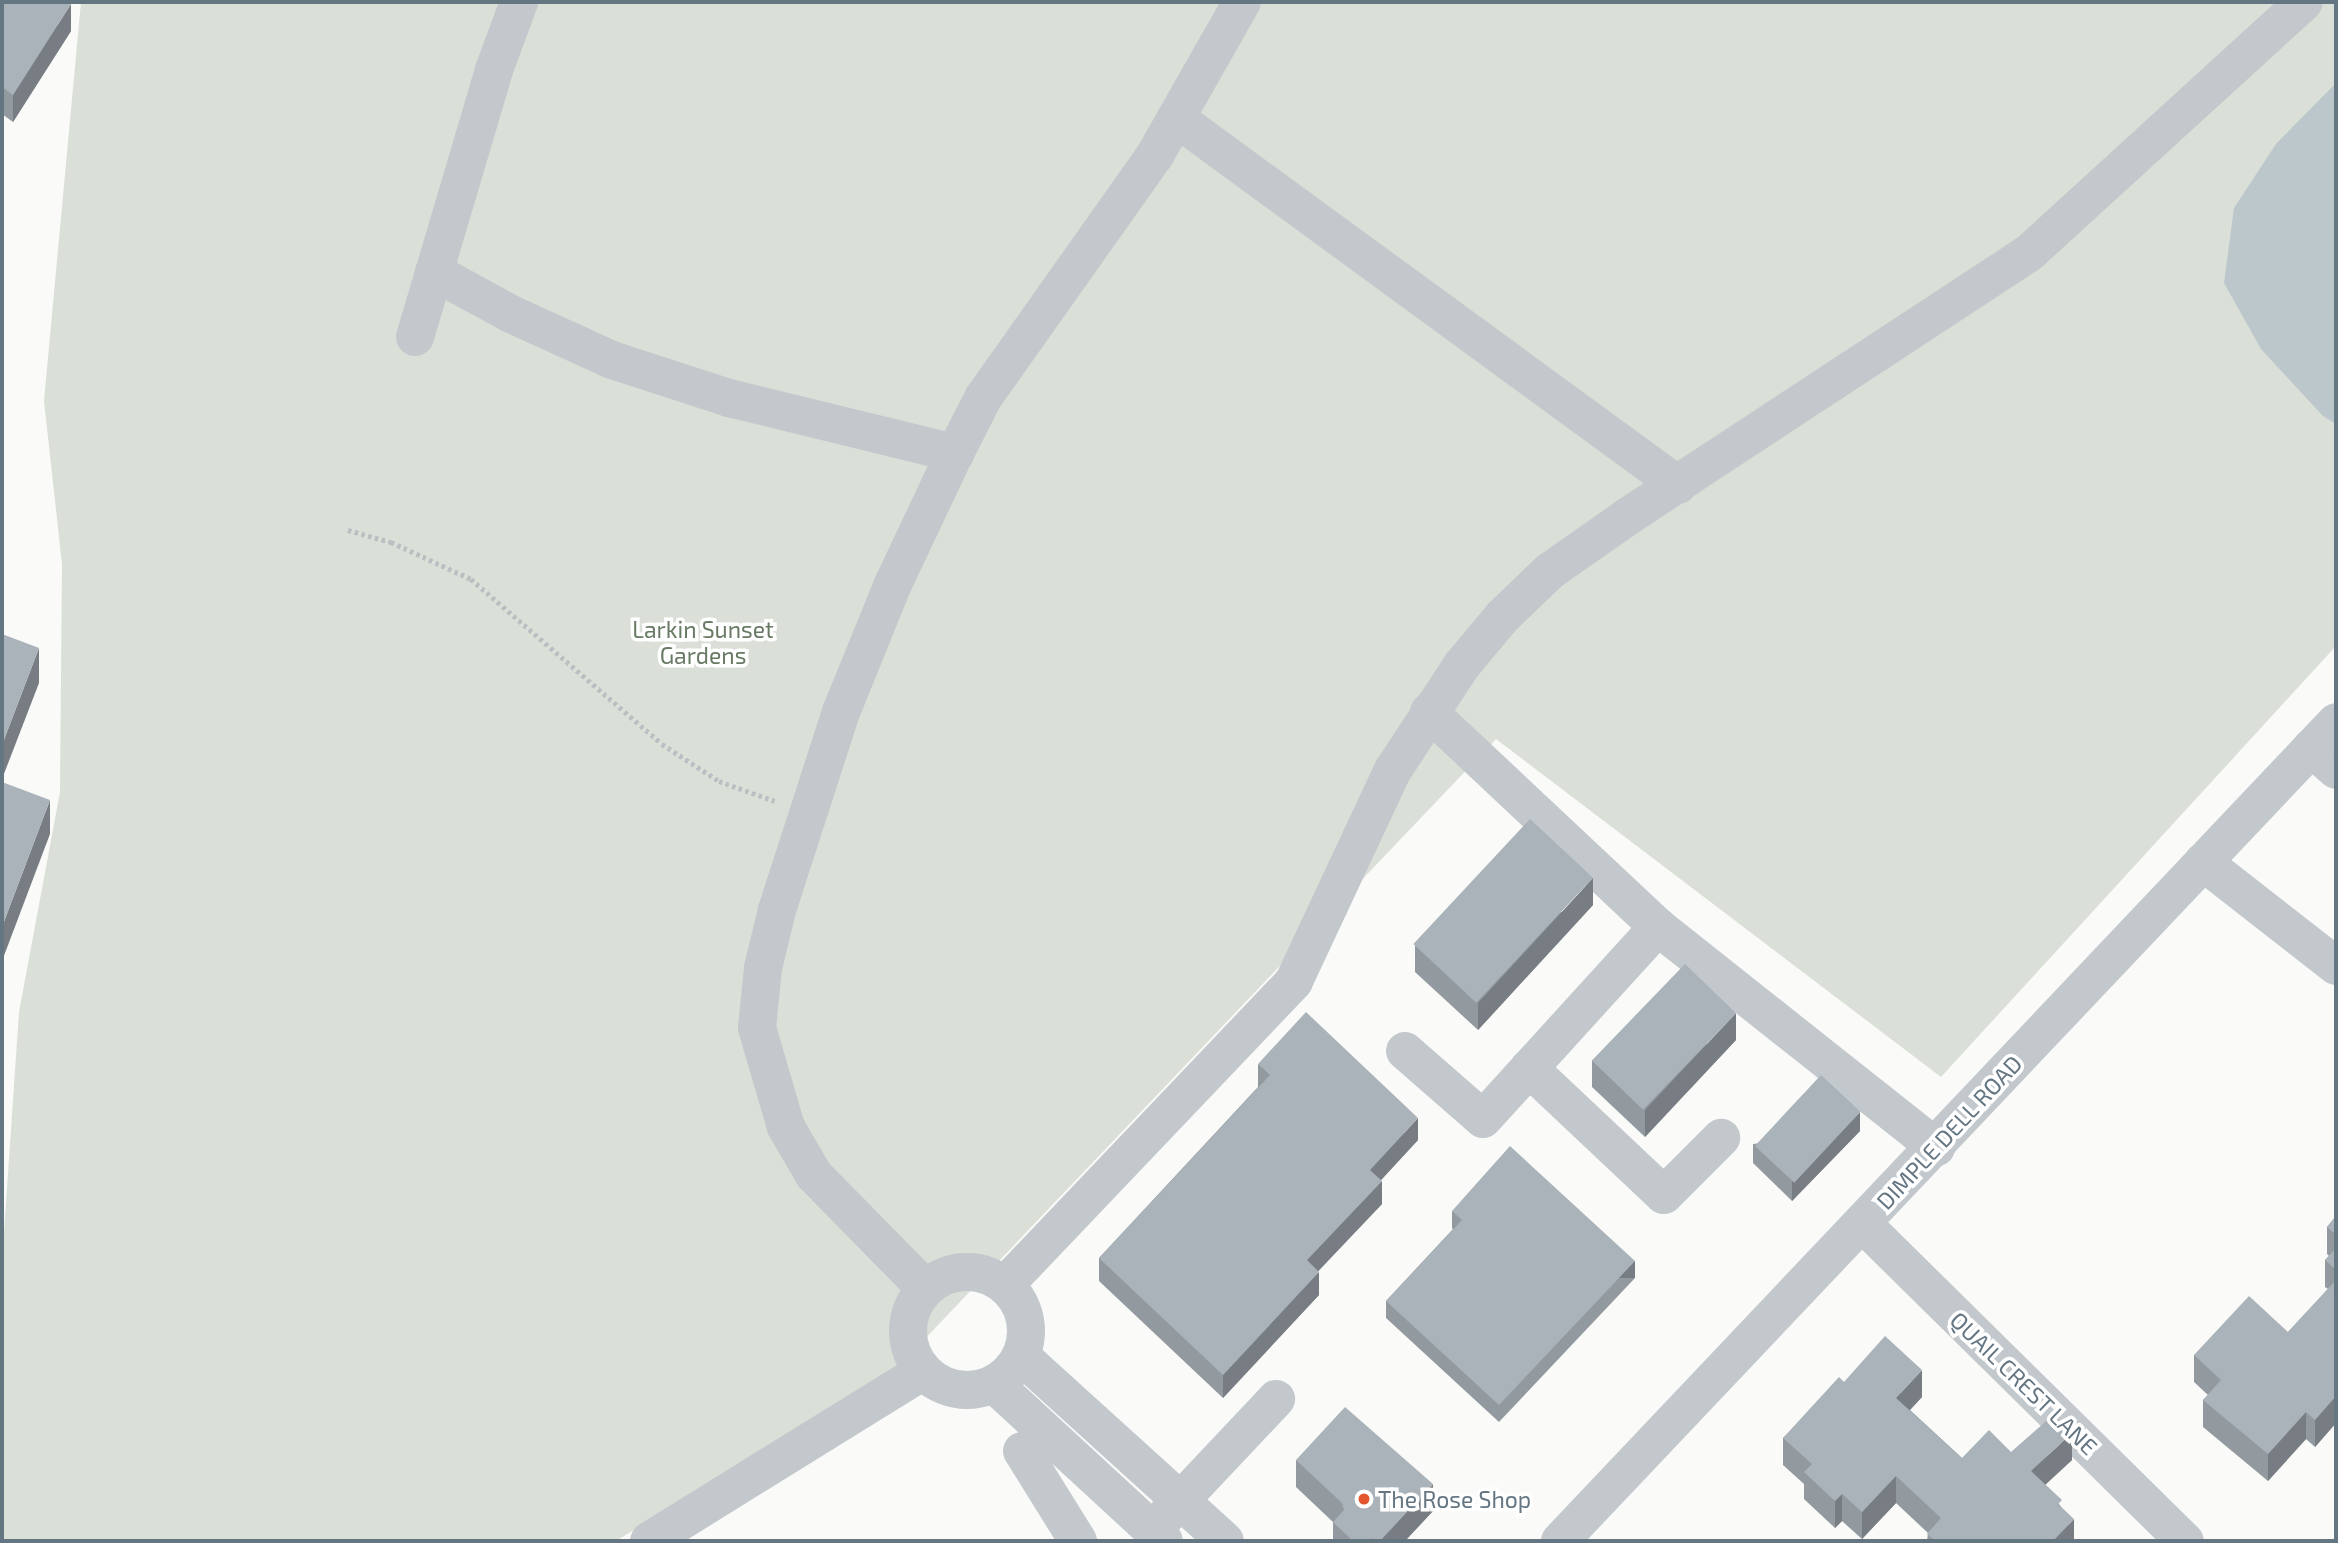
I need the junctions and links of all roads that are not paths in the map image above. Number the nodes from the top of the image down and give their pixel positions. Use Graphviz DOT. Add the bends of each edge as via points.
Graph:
graph roads {
  1 [pos="519,2"];
  2 [pos="1242,2"];
  3 [pos="2304,2"];
  4 [pos="1176,118"];
  5 [pos="434,272"];
  6 [pos="415,337"];
  7 [pos="955,453"];
  8 [pos="1678,485"];
  9 [pos="1429,712"];
  10 [pos="2328,747"];
  11 [pos="2203,862"];
  12 [pos="1658,927"];
  13 [pos="2336,966"];
  14 [pos="1405,1051"];
  15 [pos="1529,1068"];
  16 [pos="1721,1138"];
  17 [pos="1936,1147"];
  18 [pos="1863,1224"];
  19 [pos="1005,1285"];
  20 [pos="925,1288"];
  21 [pos="1021,1356"];
  22 [pos="923,1371"];
  23 [pos="995,1384"];
  24 [pos="1276,1399"];
  25 [pos="1077,1406"];
  26 [pos="1035,1443"];
  27 [pos="1180,1500"];
  28 [pos="1158,1536"];
  29 [pos="649,1541"];
  30 [pos="1078,1541"];
  31 [pos="1225,1541"];
  32 [pos="1560,1541"];
  33 [pos="2185,1541"];
  1 -- 5 [label="street"];
  2 -- 4 [label="street"];
  3 -- 8 [label="street" via="2029,253"];
  4 -- 7 [label="street" via="983,398"];
  4 -- 8 [label="street"];
  5 -- 6 [label="street"];
  5 -- 7 [label="street" via="511,314 612,360 729,398"];
  7 -- 20 [label="street" via="887,597 841,712 763,968 758,1028 768,1077 786,1127 814,1175"];
  8 -- 9 [label="street" via="1550,571 1503,616"];
  9 -- 12 [label="street"];
  9 -- 19 [label="street" via="1393,770 1294,981"];
  10 -- 11 [label="street, DIMPLE DELL ROAD"];
  11 -- 13 [label="street"];
  11 -- 17 [label="street, DIMPLE DELL ROAD"];
  12 -- 15 [label="street"];
  12 -- 17 [label="street"];
  14 -- 15 [label="street" via="1483,1119"];
  15 -- 16 [label="street" via="1664,1195"];
  17 -- 18 [label="street, DIMPLE DELL ROAD"];
  18 -- 32 [label="street, DIMPLE DELL ROAD"];
  18 -- 33 [label="street, QUAIL CREST LANE"];
  19 -- 20 [label="street" via="969,1272 950,1275"];
  19 -- 21 [label="street" via="1025,1317"];
  20 -- 22 [label="street" via="915,1300 908,1334"];
  21 -- 23 [label="street"];
  21 -- 25 [label="street"];
  22 -- 23 [label="street" via="956,1390"];
  22 -- 29 [label="street"];
  23 -- 26 [label="street"];
  24 -- 27 [label="street"];
  25 -- 26 [label="street"];
  25 -- 27 [label="street"];
  26 -- 28 [label="street"];
  26 -- 30 [label="street"];
  27 -- 28 [label="street"];
  27 -- 31 [label="street"];
}
